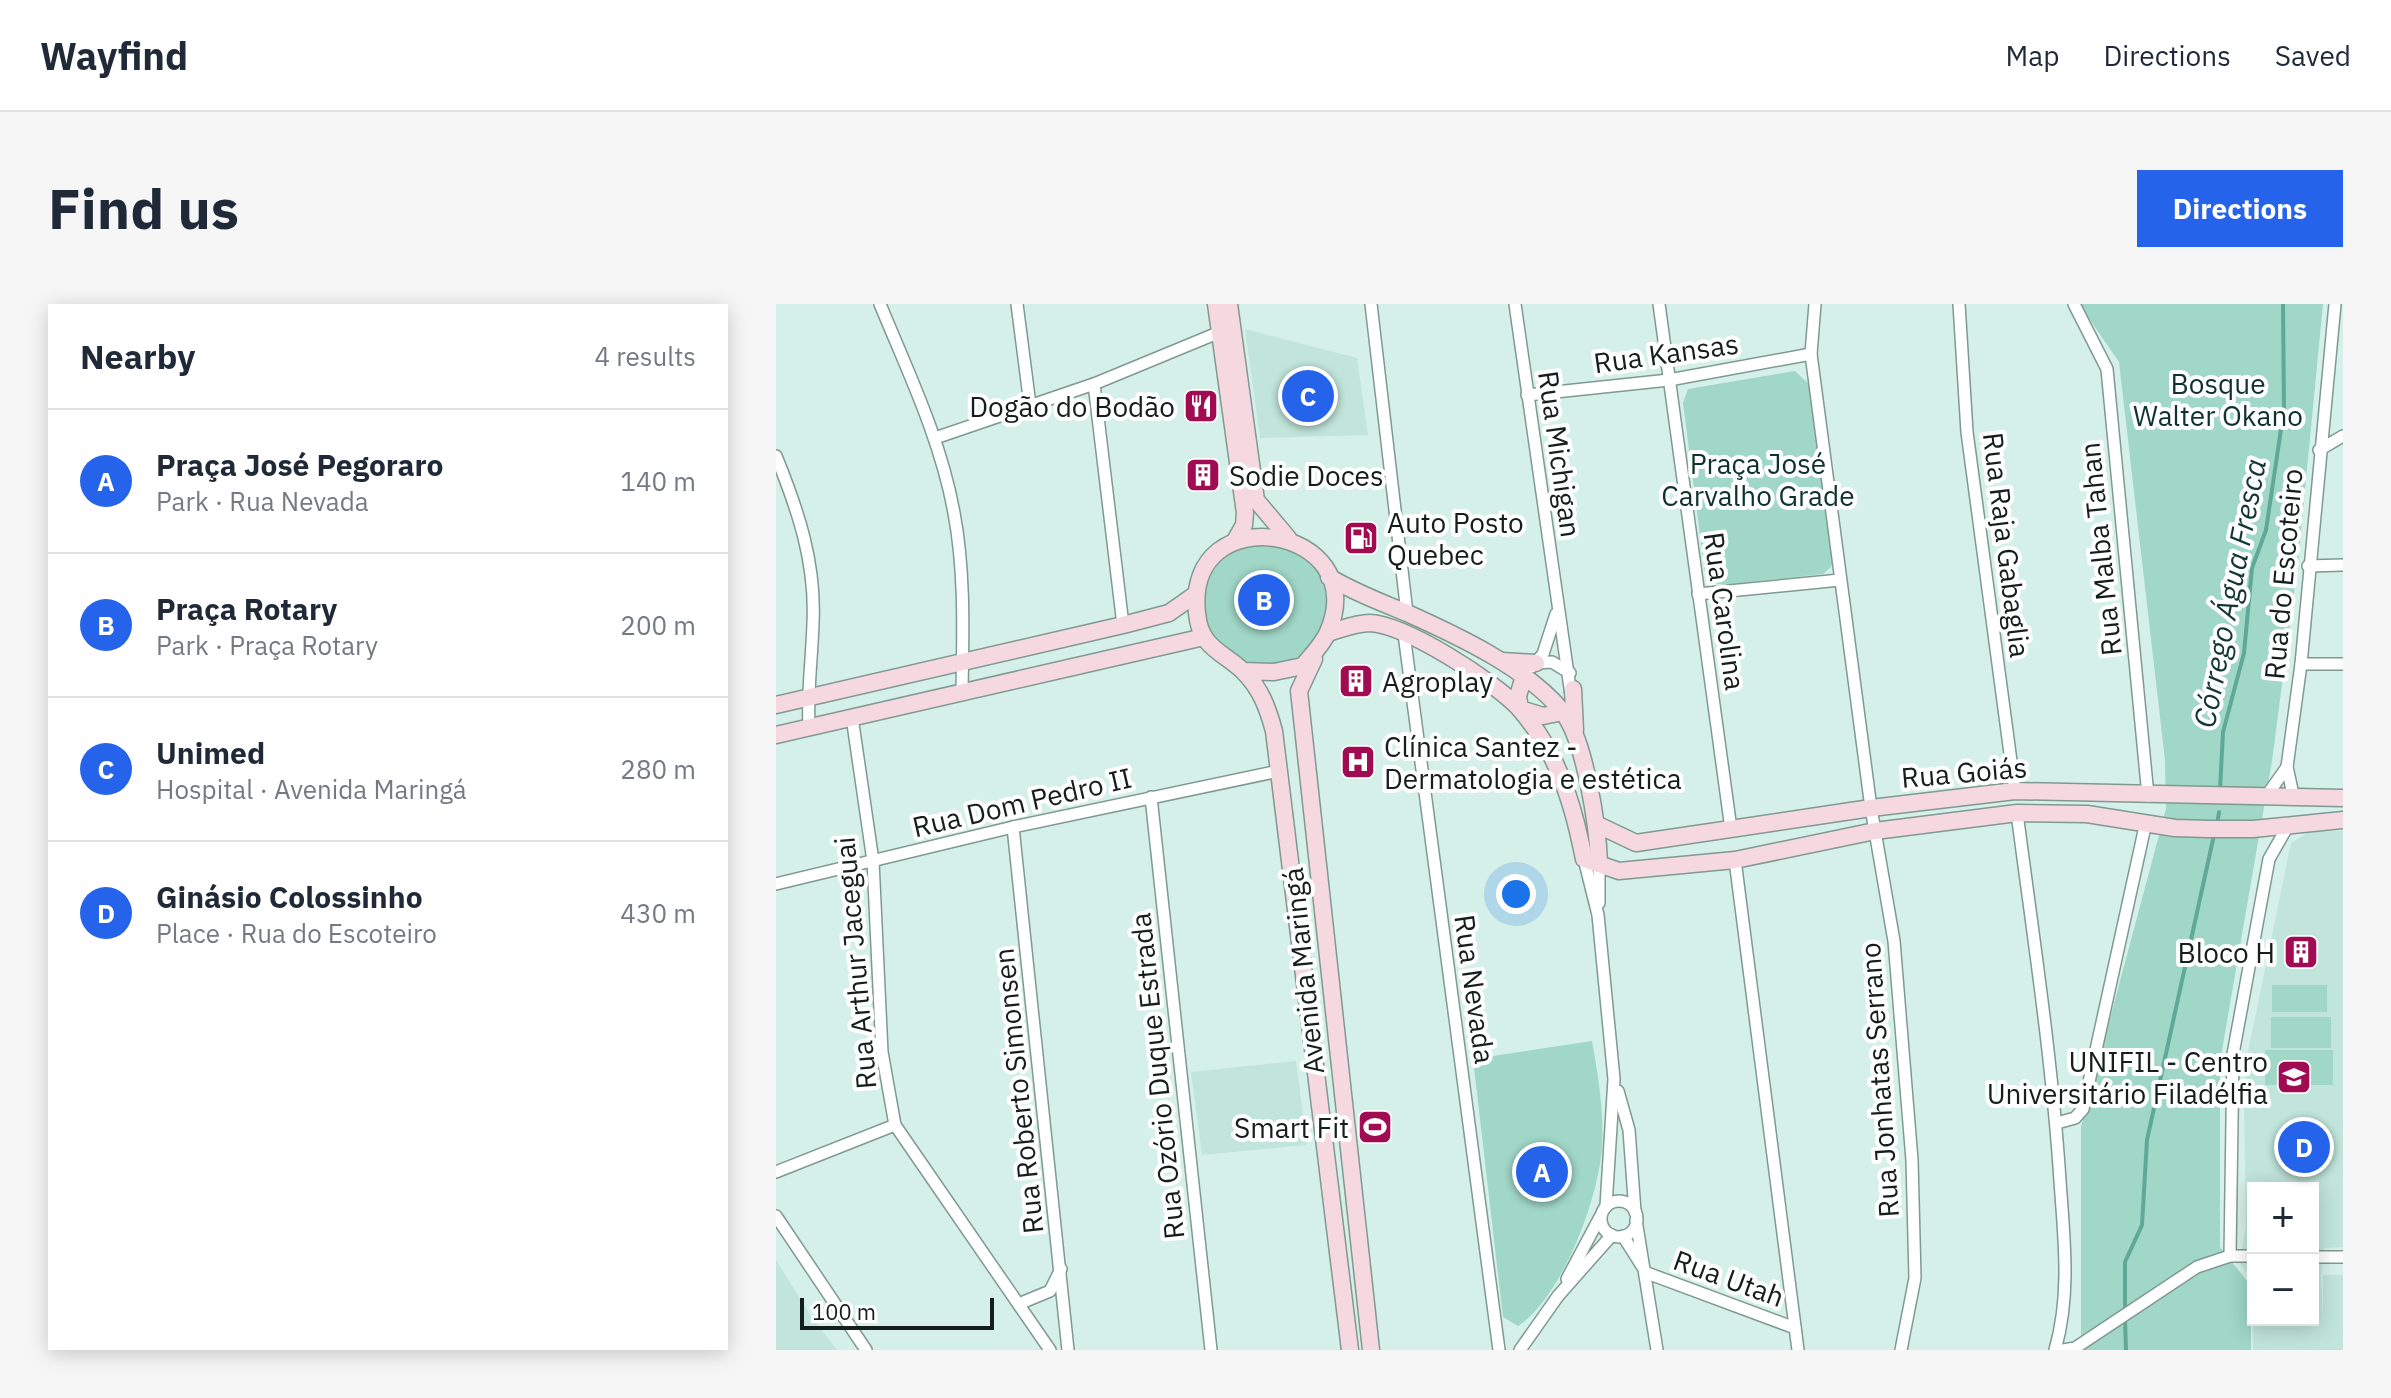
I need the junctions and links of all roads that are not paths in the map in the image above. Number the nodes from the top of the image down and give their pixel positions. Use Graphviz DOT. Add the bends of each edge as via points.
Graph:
graph roads {
  1 [pos="880,304"];
  2 [pos="1017,304"];
  3 [pos="1216,304"];
  4 [pos="1229,304"];
  5 [pos="1371,304"];
  6 [pos="1515,304"];
  7 [pos="1659,304"];
  8 [pos="1815,304"];
  9 [pos="1959,304"];
  10 [pos="2074,304"];
  11 [pos="2335,304"];
  12 [pos="1220,332"];
  13 [pos="1811,354"];
  14 [pos="1669,380"];
  15 [pos="1094,384"];
  16 [pos="1527,395"];
  17 [pos="1030,405"];
  18 [pos="2343,436"];
  19 [pos="935,438"];
  20 [pos="2319,450"];
  21 [pos="776,456"];
  22 [pos="1288,538"];
  23 [pos="1235,541"];
  24 [pos="2343,565"];
  25 [pos="2308,566"];
  26 [pos="1329,577"];
  27 [pos="1840,580"];
  28 [pos="1196,594"];
  29 [pos="1698,594"];
  30 [pos="1557,610"];
  31 [pos="1407,613"];
  32 [pos="1123,625"];
  33 [pos="1404,634"];
  34 [pos="1326,636"];
  35 [pos="1204,637"];
  36 [pos="1495,660"];
  37 [pos="963,662"];
  38 [pos="1536,663"];
  39 [pos="2301,664"];
  40 [pos="2343,664"];
  41 [pos="1243,671"];
  42 [pos="1524,676"];
  43 [pos="1571,681"];
  44 [pos="962,691"];
  45 [pos="807,698"];
  46 [pos="776,705"];
  47 [pos="1520,709"];
  48 [pos="1563,712"];
  49 [pos="852,717"];
  50 [pos="809,727"];
  51 [pos="776,735"];
  52 [pos="1575,740"];
  53 [pos="2287,767"];
  54 [pos="1279,771"];
  55 [pos="2015,791"];
  56 [pos="2148,796"];
  57 [pos="1151,797"];
  58 [pos="2265,798"];
  59 [pos="2343,798"];
  60 [pos="2294,799"];
  61 [pos="1871,808"];
  62 [pos="2017,813"];
  63 [pos="2318,820"];
  64 [pos="2343,820"];
  65 [pos="2146,822"];
  66 [pos="2289,824"];
  67 [pos="1598,825"];
  68 [pos="1013,827"];
  69 [pos="2270,827"];
  70 [pos="1731,829"];
  71 [pos="1875,831"];
  72 [pos="2269,859"];
  73 [pos="1735,860"];
  74 [pos="873,861"];
  75 [pos="1592,862"];
  76 [pos="776,884"];
  77 [pos="1614,1079"];
  78 [pos="2057,1123"];
  79 [pos="895,1125"];
  80 [pos="776,1172"];
  81 [pos="1603,1211"];
  82 [pos="776,1216"];
  83 [pos="1636,1216"];
  84 [pos="1618,1235"];
  85 [pos="2230,1256"];
  86 [pos="2247,1256"];
  87 [pos="2319,1257"];
  88 [pos="2343,1257"];
  89 [pos="1061,1268"];
  90 [pos="1647,1273"];
  91 [pos="1558,1296"];
  92 [pos="1021,1303"];
  93 [pos="2063,1324"];
  94 [pos="1795,1328"];
  95 [pos="2071,1349"];
  96 [pos="866,1350"];
  97 [pos="1050,1350"];
  98 [pos="1068,1350"];
  99 [pos="1211,1350"];
  100 [pos="1350,1350"];
  101 [pos="1371,1350"];
  102 [pos="1499,1350"];
  103 [pos="1520,1350"];
  104 [pos="1657,1350"];
  105 [pos="1798,1350"];
  106 [pos="1901,1350"];
  107 [pos="2055,1350"];
  1 -- 19 [label="street"];
  2 -- 17 [label="street"];
  3 -- 12 [label="main road"];
  4 -- 22 [label="main road" via="1256,500"];
  5 -- 31 [label="street"];
  6 -- 16 [label="street, Rua Michigan"];
  7 -- 14 [label="street, Rua Carolina"];
  8 -- 13 [label="street, Rua Jonhatas Serrano"];
  9 -- 55 [label="street, Rua Raja Gabaglia" via="1967,432"];
  10 -- 56 [label="street, Rua Malba Tahan" via="2107,369"];
  11 -- 20 [label="street, Rua do Escoteiro"];
  12 -- 15 [label="street"];
  12 -- 23 [label="main road" via="1245,513"];
  13 -- 14 [label="street, Rua Kansas"];
  13 -- 27 [label="street, Rua Jonhatas Serrano"];
  14 -- 16 [label="street, Rua Kansas"];
  14 -- 29 [label="street, Rua Carolina"];
  15 -- 17 [label="street"];
  15 -- 32 [label="street"];
  16 -- 30 [label="street, Rua Michigan"];
  17 -- 19 [label="street"];
  18 -- 20 [label="street"];
  19 -- 37 [label="street" via="954,513"];
  20 -- 25 [label="street, Rua do Escoteiro"];
  21 -- 45 [label="street" via="799,515 811,569 814,620"];
  22 -- 23 [label="main road" via="1261,535"];
  22 -- 26 [label="main road" via="1317,557"];
  23 -- 28 [label="main road" via="1209,563"];
  24 -- 25 [label="street"];
  25 -- 39 [label="street, Rua do Escoteiro"];
  26 -- 31 [label="main road"];
  26 -- 34 [label="main road" via="1334,614"];
  27 -- 29 [label="street"];
  27 -- 61 [label="street, Rua Jonhatas Serrano"];
  28 -- 32 [label="main road" via="1169,613"];
  28 -- 35 [label="main road"];
  29 -- 70 [label="street, Rua Carolina"];
  30 -- 38 [label="street, Rua Michigan"];
  30 -- 43 [label="street, Rua Michigan"];
  31 -- 36 [label="main road"];
  32 -- 37 [label="main road"];
  33 -- 34 [label="main road" via="1369,623"];
  33 -- 47 [label="main road" via="1447,655"];
  33 -- 102 [label="street, Rua Nevada"];
  34 -- 41 [label="main road" via="1303,666"];
  34 -- 101 [label="main road, Avenida Maringá" via="1299,691"];
  35 -- 41 [label="main road" via="1223,659"];
  35 -- 44 [label="main road"];
  36 -- 38 [label="main road"];
  36 -- 42 [label="main road"];
  37 -- 44 [label="street"];
  37 -- 45 [label="main road"];
  38 -- 42 [label="street, Rua Michigan"];
  38 -- 43 [label="street" via="1552,662"];
  39 -- 40 [label="street"];
  39 -- 53 [label="street, Rua do Escoteiro"];
  41 -- 54 [label="main road, Avenida Maringá" via="1264,699"];
  42 -- 47 [label="main road"];
  42 -- 48 [label="main road"];
  43 -- 48 [label="street"];
  43 -- 52 [label="main road"];
  44 -- 49 [label="main road"];
  45 -- 46 [label="main road"];
  45 -- 50 [label="street"];
  47 -- 48 [label="main road" via="1543,716"];
  47 -- 75 [label="main road" via="1552,757"];
  48 -- 52 [label="main road"];
  49 -- 50 [label="main road"];
  49 -- 74 [label="street, Rua Arthur Jaceguai"];
  50 -- 51 [label="main road"];
  52 -- 67 [label="main road"];
  53 -- 58 [label="street"];
  53 -- 60 [label="street, Rua do Escoteiro"];
  54 -- 57 [label="street, Rua Dom Pedro II"];
  54 -- 100 [label="main road, Avenida Maringá"];
  55 -- 56 [label="main road, Rua Goiás"];
  55 -- 61 [label="main road, Rua Goiás"];
  56 -- 58 [label="main road, Rua Goiás"];
  56 -- 69 [label="main road" via="2173,803 2247,806"];
  57 -- 68 [label="street, Rua Dom Pedro II"];
  57 -- 99 [label="street, Rua Ozório Duque Estrada"];
  58 -- 60 [label="main road, Rua Goiás"];
  59 -- 60 [label="main road, Rua Goiás"];
  60 -- 63 [label="main road"];
  61 -- 70 [label="main road, Rua Goiás"];
  61 -- 71 [label="street, Rua Jonhatas Serrano"];
  62 -- 65 [label="main road, Rua Goiás"];
  62 -- 71 [label="main road, Rua Goiás"];
  62 -- 78 [label="street"];
  63 -- 64 [label="main road, Rua Goiás"];
  63 -- 66 [label="main road, Rua Goiás"];
  65 -- 69 [label="main road, Rua Goiás" via="2186,828"];
  65 -- 78 [label="street" via="2083,1109 2075,1118"];
  66 -- 69 [label="main road, Rua Goiás"];
  66 -- 72 [label="street"];
  67 -- 70 [label="main road, Rua Goiás" via="1636,843"];
  67 -- 75 [label="main road"];
  68 -- 74 [label="street, Rua Dom Pedro II"];
  68 -- 89 [label="street, Rua Roberto Simonsen"];
  69 -- 72 [label="street"];
  71 -- 73 [label="main road, Rua Goiás"];
  71 -- 106 [label="street, Rua Jonhatas Serrano" via="1894,941 1912,1160 1915,1278"];
  72 -- 85 [label="street" via="2233,1054"];
  73 -- 75 [label="main road, Rua Goiás" via="1619,871"];
  73 -- 94 [label="street"];
  74 -- 76 [label="street, Rua Dom Pedro II"];
  74 -- 79 [label="street, Rua Arthur Jaceguai" via="882,1052"];
  75 -- 77 [label="street"];
  77 -- 81 [label="street"];
  77 -- 83 [label="street" via="1629,1130"];
  78 -- 93 [label="street" via="2066,1265"];
  79 -- 80 [label="street"];
  79 -- 92 [label="street, Rua Arthur Jaceguai"];
  81 -- 83 [label="street" via="1622,1201"];
  81 -- 84 [label="street" via="1603,1228"];
  81 -- 91 [label="street"];
  82 -- 96 [label="street"];
  83 -- 84 [label="street" via="1633,1229"];
  83 -- 90 [label="street"];
  84 -- 90 [label="street"];
  84 -- 91 [label="street"];
  85 -- 86 [label="street"];
  85 -- 95 [label="street" via="2197,1267"];
  87 -- 88 [label="street"];
  89 -- 92 [label="street" via="1050,1291"];
  89 -- 98 [label="street, Rua Roberto Simonsen"];
  90 -- 94 [label="street, Rua Utah"];
  90 -- 104 [label="street"];
  91 -- 103 [label="street"];
  92 -- 97 [label="street, Rua Arthur Jaceguai"];
  93 -- 95 [label="street"];
  93 -- 107 [label="street"];
  94 -- 105 [label="street"];
}
